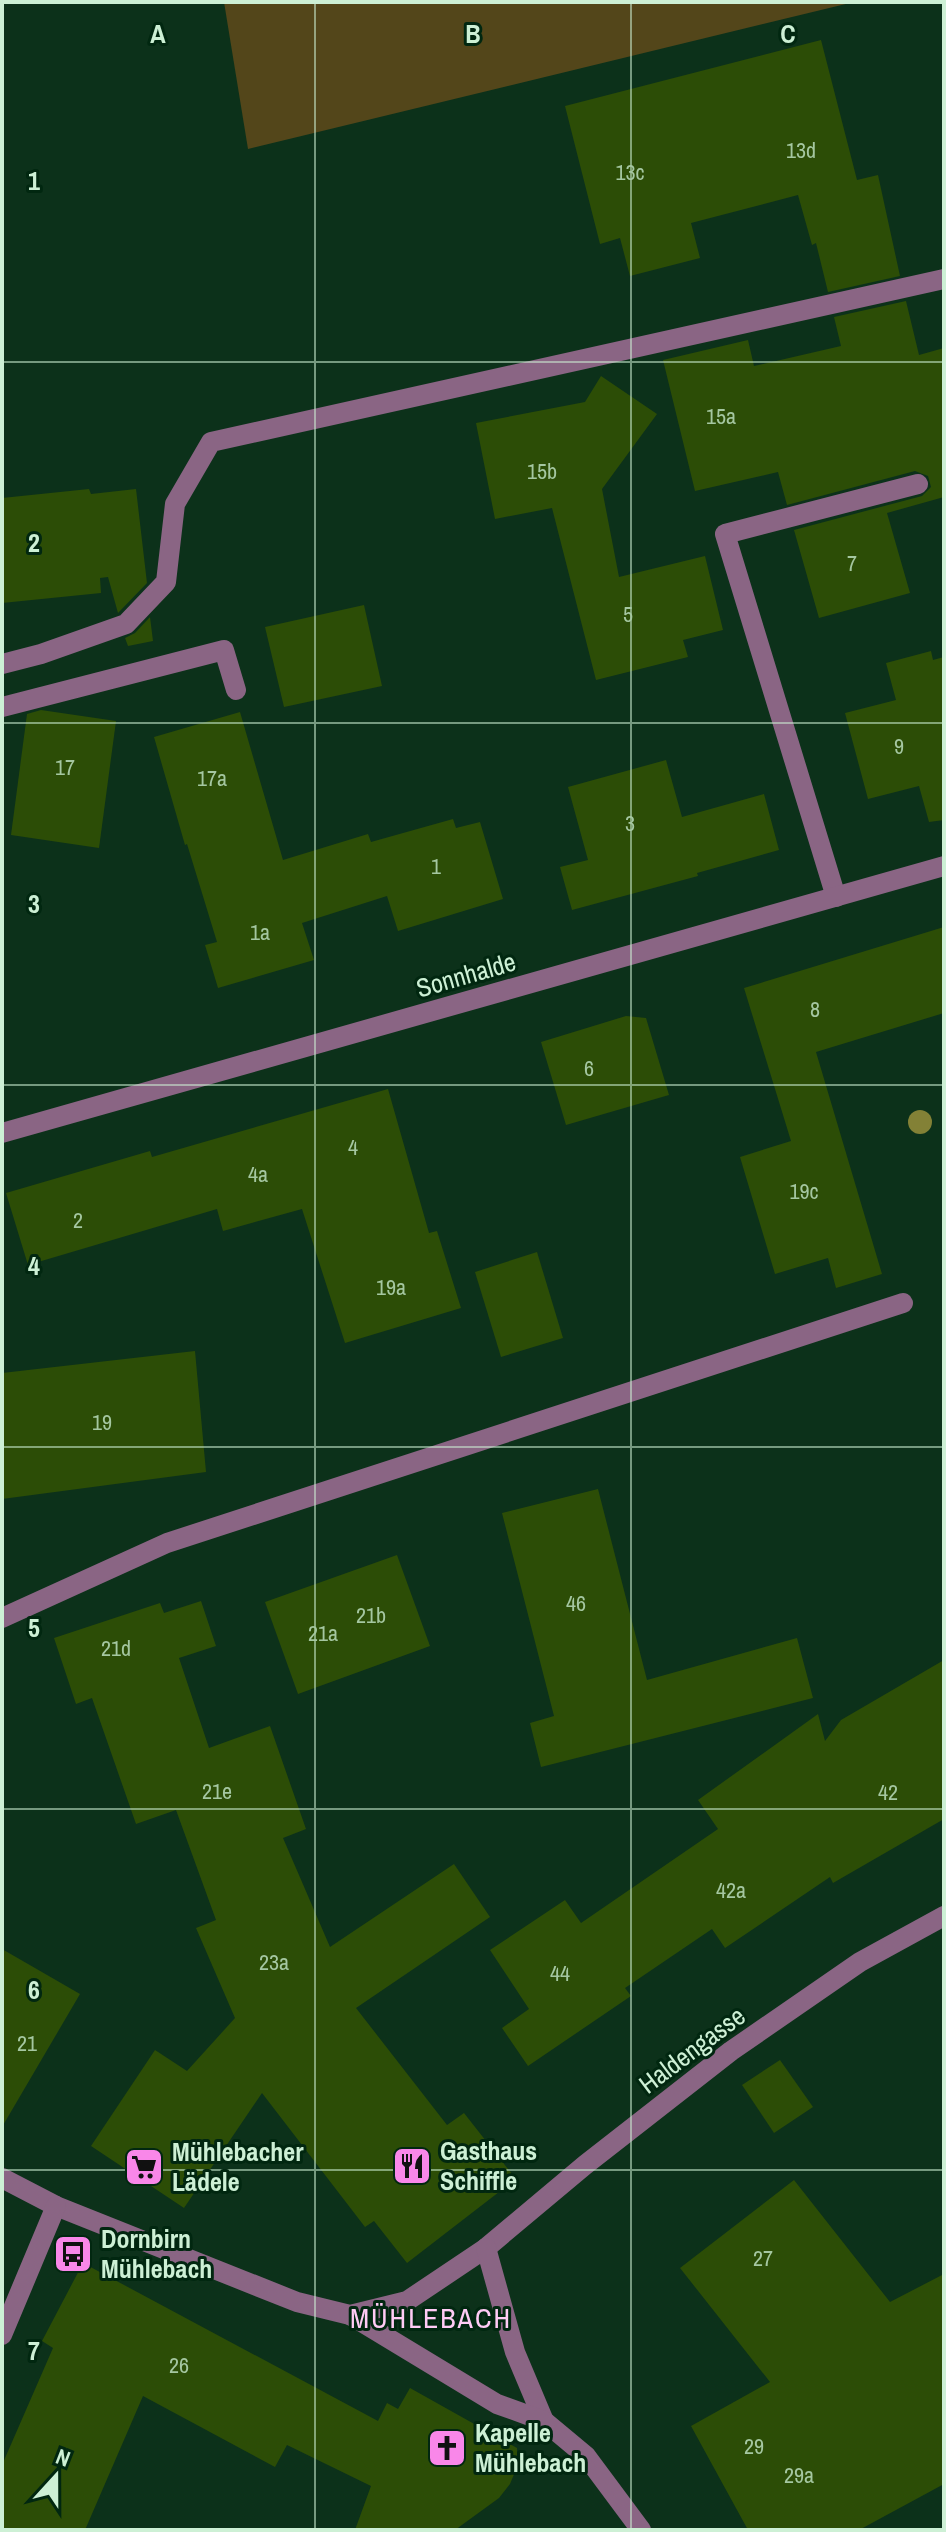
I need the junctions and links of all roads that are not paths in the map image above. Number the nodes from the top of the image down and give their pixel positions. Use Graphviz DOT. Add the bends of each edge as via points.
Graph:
graph roads {
  1 [pos="944,279"];
  2 [pos="918,484"];
  3 [pos="2,664"];
  4 [pos="236,690"];
  5 [pos="2,707"];
  6 [pos="944,866"];
  7 [pos="836,897"];
  8 [pos="2,1133"];
  9 [pos="903,1303"];
  10 [pos="2,1618"];
  11 [pos="944,1916"];
  12 [pos="2,2178"];
  13 [pos="56,2206"];
  14 [pos="486,2248"];
  15 [pos="350,2315"];
  16 [pos="2,2335"];
  17 [pos="544,2421"];
  18 [pos="641,2530"];
  1 -- 3 [label="street" via="211,442 175,504 166,582 126,624"];
  2 -- 7 [label="street" via="725,534"];
  4 -- 5 [label="street" via="224,650"];
  6 -- 7 [label="street, Sonnhalde"];
  7 -- 8 [label="street, Sonnhalde"];
  9 -- 10 [label="street" via="167,1543"];
  11 -- 14 [label="street, Haldengasse" via="860,1962 731,2051"];
  12 -- 13 [label="street"];
  13 -- 15 [label="street" via="297,2302"];
  13 -- 16 [label="street"];
  14 -- 15 [label="street, Haldengasse" via="407,2301"];
  14 -- 17 [label="street" via="515,2352"];
  15 -- 17 [label="street" via="497,2404"];
  17 -- 18 [label="street" via="586,2456"];
}
